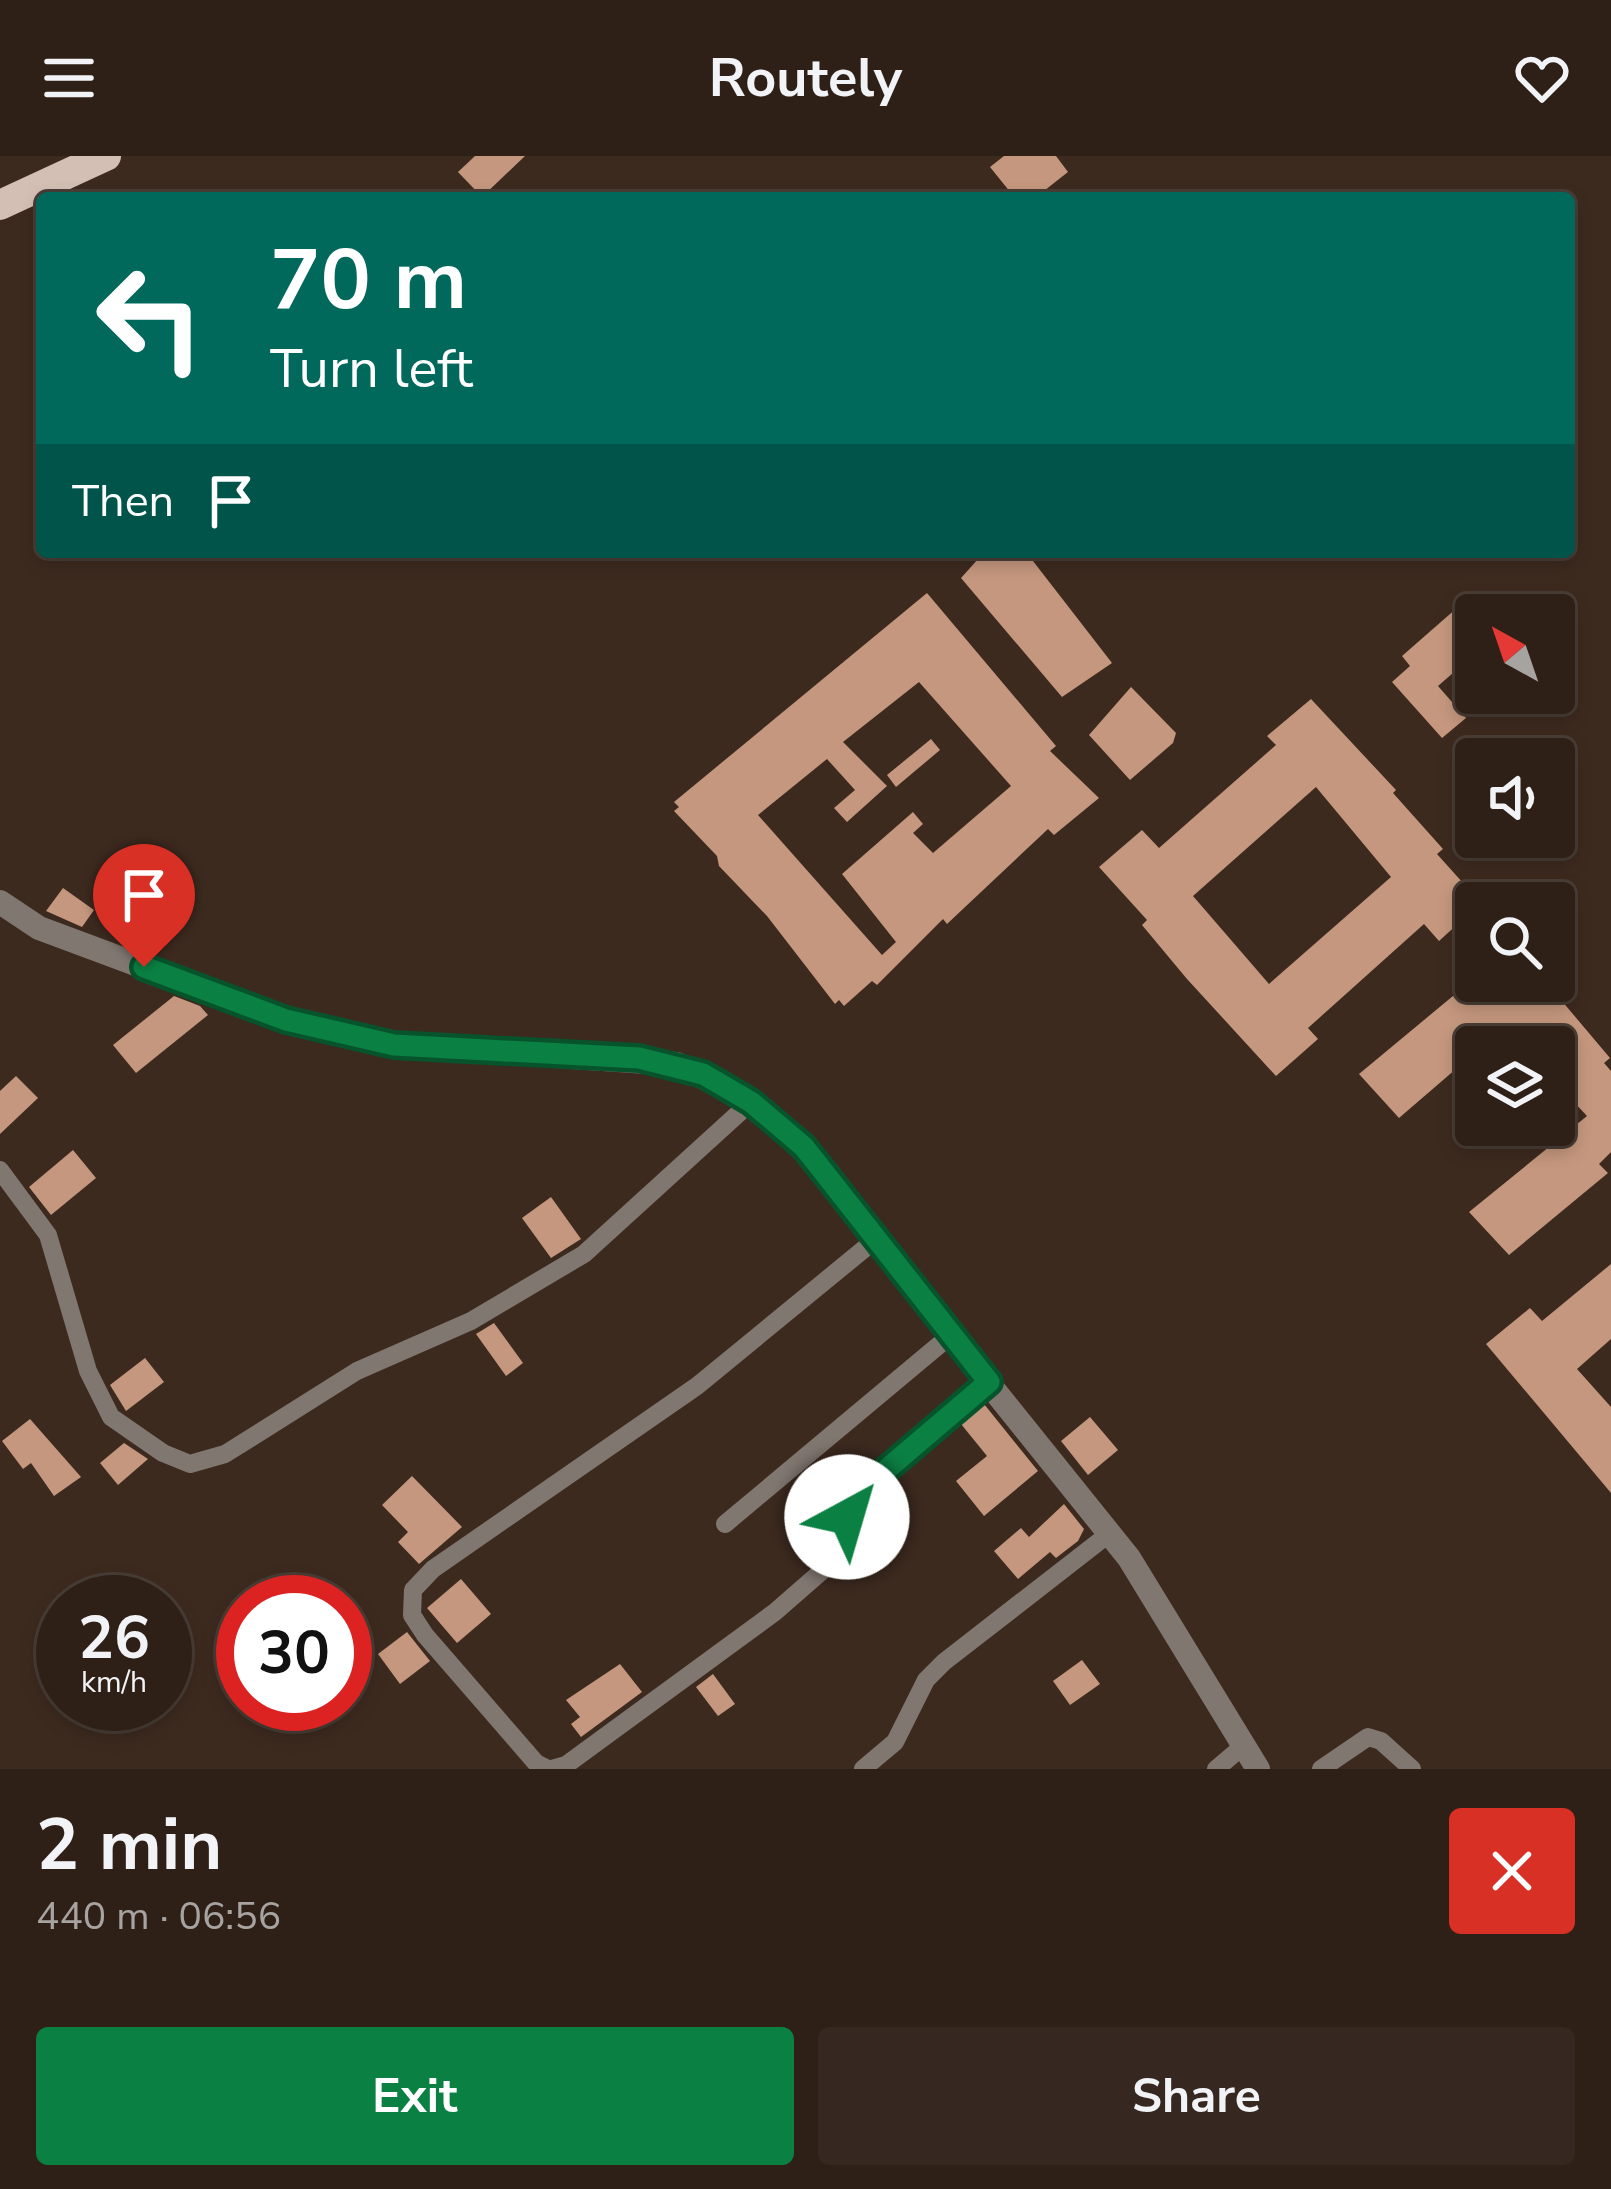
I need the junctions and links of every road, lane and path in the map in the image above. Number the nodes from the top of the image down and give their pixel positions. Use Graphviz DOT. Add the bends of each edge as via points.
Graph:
graph roads {
  1 [pos="106,156"];
  2 [pos="0,206"];
  3 [pos="0,902"];
  4 [pos="751,1102"];
  5 [pos="0,1170"];
  6 [pos="875,1240"];
  7 [pos="951,1335"];
  8 [pos="989,1382"];
  9 [pos="725,1524"];
  10 [pos="1110,1533"];
  11 [pos="1242,1747"];
  12 [pos="550,1769"];
  13 [pos="863,1769"];
  14 [pos="1216,1769"];
  15 [pos="1258,1769"];
  16 [pos="1321,1769"];
  17 [pos="1412,1769"];
  1 -- 2 [label="main road"];
  3 -- 4 [label="street" via="40,928 303,1025 461,1052 658,1061 703,1074"];
  4 -- 5 [label="street" via="584,1254 471,1322 357,1371 225,1454 190,1464 111,1417 88,1371 48,1235"];
  4 -- 6 [label="street" via="828,1173"];
  6 -- 7 [label="street"];
  6 -- 12 [label="street" via="698,1386 413,1590 412,1615 425,1636 536,1763"];
  7 -- 8 [label="street"];
  7 -- 9 [label="street"];
  8 -- 10 [label="street"];
  8 -- 12 [label="street" via="853,1498 846,1550 775,1612"];
  10 -- 11 [label="street"];
  10 -- 13 [label="street" via="944,1662 895,1742"];
  11 -- 14 [label="street"];
  11 -- 15 [label="street"];
  16 -- 17 [label="street" via="1368,1737"];
}
